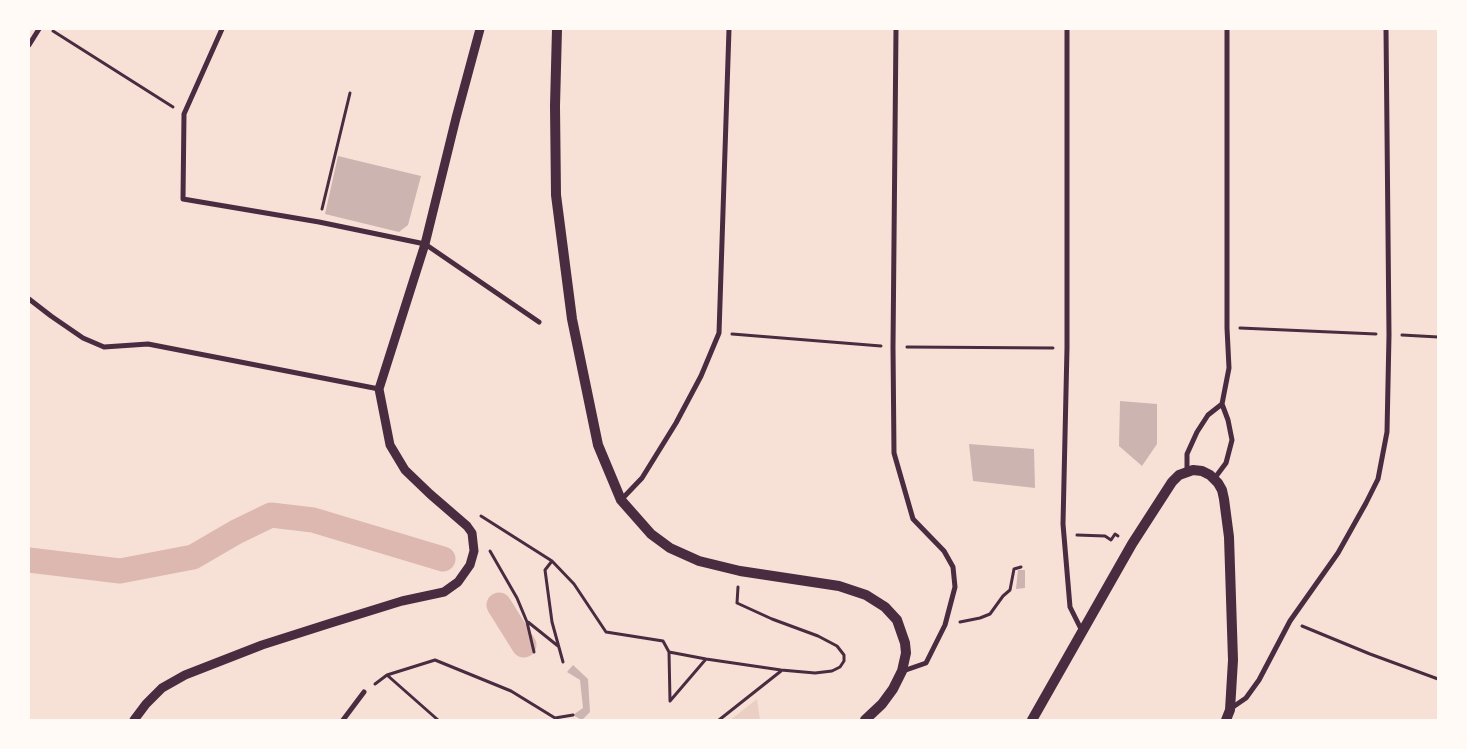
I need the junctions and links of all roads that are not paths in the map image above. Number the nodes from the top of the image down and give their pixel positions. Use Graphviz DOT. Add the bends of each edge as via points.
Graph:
graph roads {
  1 [pos="39,29"];
  2 [pos="222,29"];
  3 [pos="480,29"];
  4 [pos="557,29"];
  5 [pos="729,29"];
  6 [pos="896,29"];
  7 [pos="1067,29"];
  8 [pos="1226,29"];
  9 [pos="1386,29"];
  10 [pos="29,46"];
  11 [pos="426,244"];
  12 [pos="29,299"];
  13 [pos="539,322"];
  14 [pos="378,389"];
  15 [pos="1222,404"];
  16 [pos="1187,471"];
  17 [pos="1214,479"];
  18 [pos="620,500"];
  19 [pos="1082,632"];
  20 [pos="902,671"];
  21 [pos="364,692"];
  22 [pos="1230,710"];
  23 [pos="134,720"];
  24 [pos="343,720"];
  25 [pos="865,720"];
  26 [pos="1032,720"];
  27 [pos="1226,720"];
  1 -- 10 [label="street"];
  2 -- 11 [label="street" via="184,114 183,199"];
  3 -- 11 [label="street"];
  4 -- 18 [label="main road" via="556,195 572,319 598,445"];
  5 -- 18 [label="street" via="719,333 702,376 676,423 642,478"];
  6 -- 20 [label="street" via="894,453 912,519 944,551 953,567 955,587 945,625 926,662"];
  7 -- 19 [label="street" via="1067,348 1063,524 1070,607"];
  8 -- 15 [label="street" via="1229,368"];
  9 -- 22 [label="street" via="1389,335 1387,432 1378,479 1338,553 1290,621 1259,680 1246,698"];
  11 -- 13 [label="street"];
  11 -- 14 [label="street"];
  12 -- 14 [label="street" via="83,338 104,347 148,344"];
  14 -- 23 [label="street" via="390,445 405,470 472,533 474,551 464,574 444,592 330,623 185,675 162,688"];
  15 -- 16 [label="street" via="1208,415 1197,432 1187,454"];
  15 -- 17 [label="street" via="1232,440 1226,463"];
  16 -- 17 [label="main road" via="1202,471"];
  16 -- 19 [label="main road" via="1172,482 1158,503"];
  17 -- 22 [label="main road" via="1222,490 1229,537 1233,660"];
  18 -- 20 [label="main road" via="651,534 670,548 699,561 740,571 838,586 866,595 885,607 896,620 905,643"];
  19 -- 26 [label="main road"];
  20 -- 25 [label="main road" via="882,704"];
  21 -- 24 [label="street"];
  22 -- 27 [label="main road"];
}
